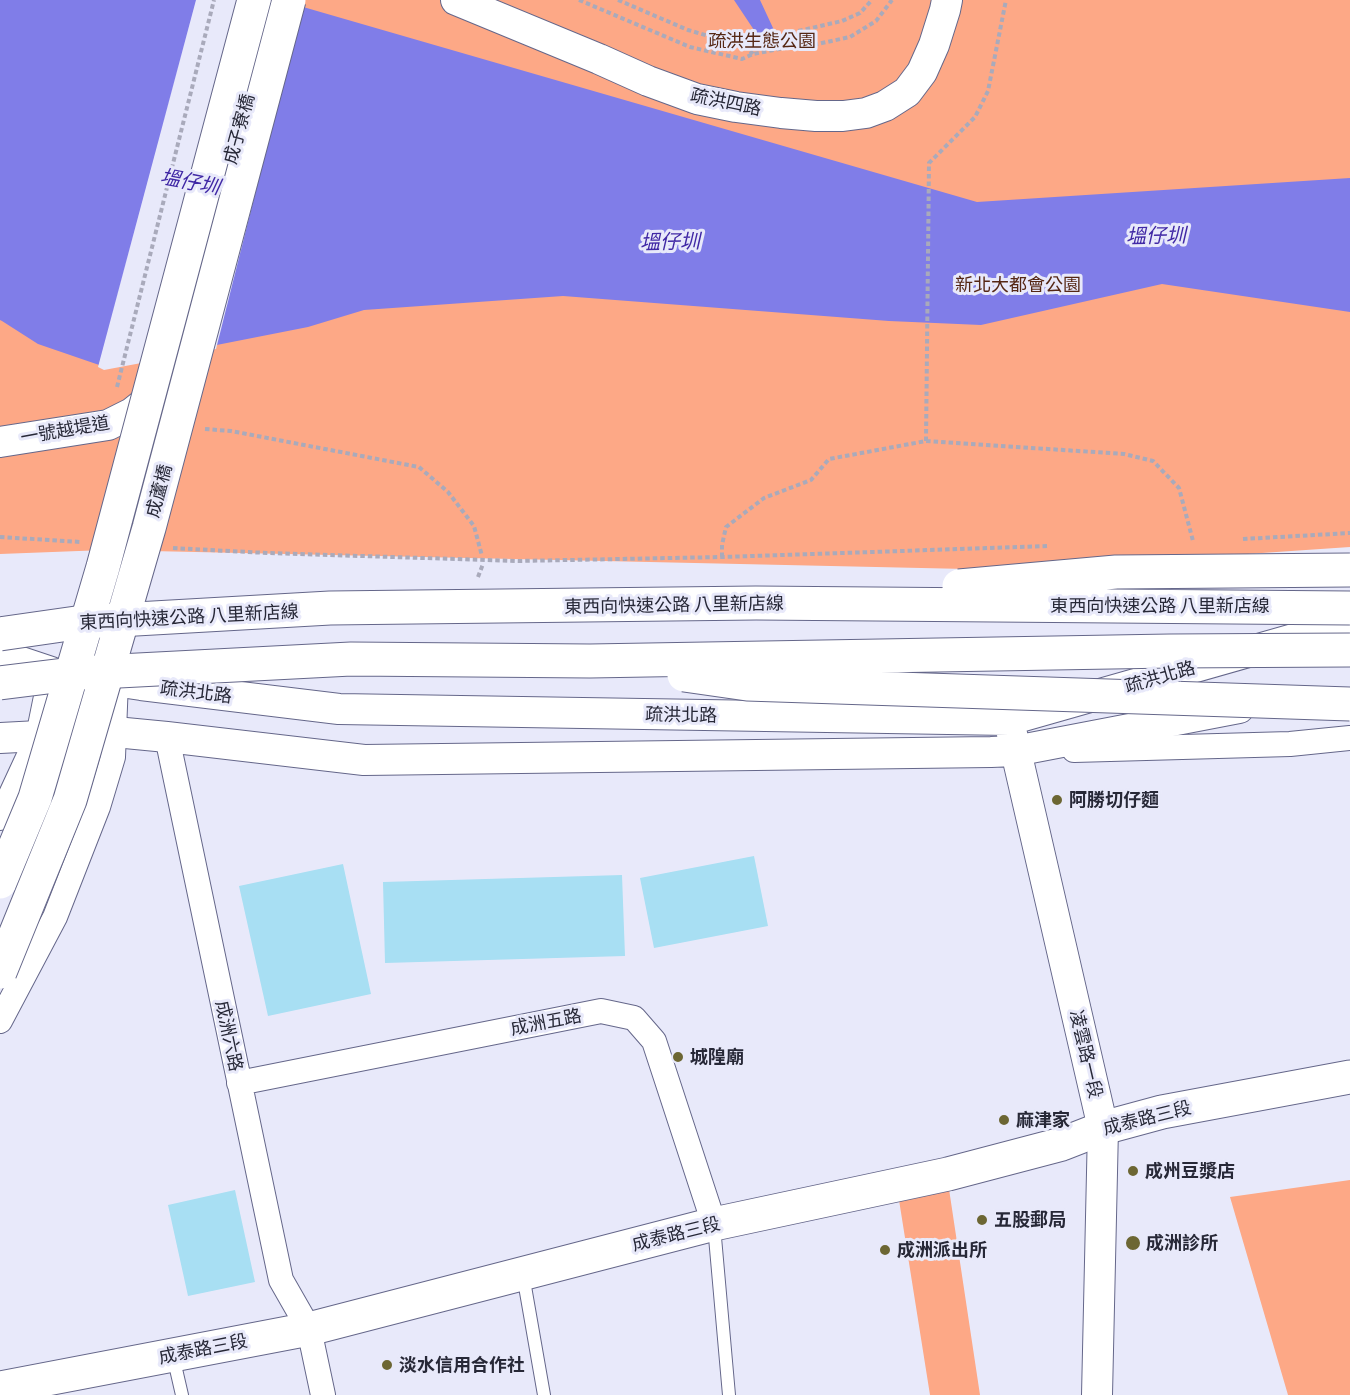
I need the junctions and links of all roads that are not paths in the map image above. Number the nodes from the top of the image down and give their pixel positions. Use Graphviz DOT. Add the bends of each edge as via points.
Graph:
graph roads {
  1 [pos="254,0"];
  2 [pos="273,0"];
  3 [pos="289,0"];
  4 [pos="456,0"];
  5 [pos="947,0"];
  6 [pos="176,362"];
  7 [pos="0,442"];
  8 [pos="1350,570"];
  9 [pos="756,603"];
  10 [pos="1350,608"];
  11 [pos="1350,623"];
  12 [pos="0,634"];
  13 [pos="1350,650"];
  14 [pos="0,655"];
  15 [pos="590,661"];
  16 [pos="0,668"];
  17 [pos="51,672"];
  18 [pos="116,681"];
  19 [pos="0,683"];
  20 [pos="1350,687"];
  21 [pos="1350,704"];
  22 [pos="1009,720"];
  23 [pos="115,732"];
  24 [pos="38,736"];
  25 [pos="166,737"];
  26 [pos="0,738"];
  27 [pos="1350,738"];
  28 [pos="1015,751"];
  29 [pos="0,818"];
  30 [pos="0,882"];
  31 [pos="0,972"];
  32 [pos="0,1021"];
  33 [pos="1350,1077"];
  34 [pos="239,1083"];
  35 [pos="1103,1128"];
  36 [pos="714,1224"];
  37 [pos="523,1274"];
  38 [pos="309,1329"];
  39 [pos="172,1355"];
  40 [pos="0,1388"];
  41 [pos="182,1395"];
  42 [pos="323,1395"];
  43 [pos="544,1395"];
  44 [pos="729,1395"];
  45 [pos="1098,1395"];
  1 -- 30 [label="main road, 成蘆橋, bridge" via="96,589 35,798"];
  2 -- 6 [label="street, 成子寮橋"];
  3 -- 31 [label="main road, 成蘆橋, bridge" via="148,528 69,801"];
  4 -- 5 [label="street, 疏洪四路" via="697,99 781,113 843,116 885,106 907,92 922,72 934,45"];
  6 -- 7 [label="street, 一號越堤道" via="153,394 120,420"];
  8 -- 9 [label="main road, bridge" via="1116,572"];
  9 -- 10 [label="main road, 東西向快速公路 八里新店線, bridge"];
  9 -- 12 [label="main road, 東西向快速公路 八里新店線, bridge" via="330,609 83,622"];
  11 -- 22 [label="street, 疏洪北路"];
  13 -- 15 [label="main road, bridge"];
  14 -- 17 [label="street"];
  15 -- 19 [label="main road, bridge" via="351,659 80,673"];
  15 -- 21 [label="main road, bridge" via="747,684"];
  16 -- 17 [label="street, 疏洪北路"];
  17 -- 18 [label="street, 疏洪北路"];
  17 -- 24 [label="street"];
  18 -- 22 [label="street, 疏洪北路" via="339,709"];
  18 -- 23 [label="street"];
  20 -- 28 [label="street"];
  22 -- 28 [label="street, 凌雲路一段"];
  23 -- 24 [label="street"];
  23 -- 25 [label="street"];
  23 -- 32 [label="street" via="113,757 98,807 56,917"];
  24 -- 26 [label="street"];
  24 -- 29 [label="street"];
  25 -- 28 [label="street" via="364,760"];
  25 -- 34 [label="street, 成洲六路"];
  27 -- 28 [label="street" via="1290,744"];
  28 -- 35 [label="street, 凌雲路一段"];
  33 -- 35 [label="main road, 成泰路三段" via="1162,1112"];
  34 -- 36 [label="street, 成洲五路" via="602,1011 634,1018 654,1041"];
  34 -- 38 [label="street, 成洲六路" via="281,1280"];
  35 -- 36 [label="main road, 成泰路三段" via="1062,1144 948,1174"];
  35 -- 45 [label="street, 凌雲路一段"];
  36 -- 37 [label="main road, 成泰路三段"];
  36 -- 44 [label="lane"];
  37 -- 38 [label="main road, 成泰路三段"];
  37 -- 43 [label="lane"];
  38 -- 39 [label="main road, 成泰路三段"];
  38 -- 42 [label="street, 成洲六路"];
  39 -- 40 [label="main road, 成泰路三段" via="50,1383"];
  39 -- 41 [label="lane"];
}
